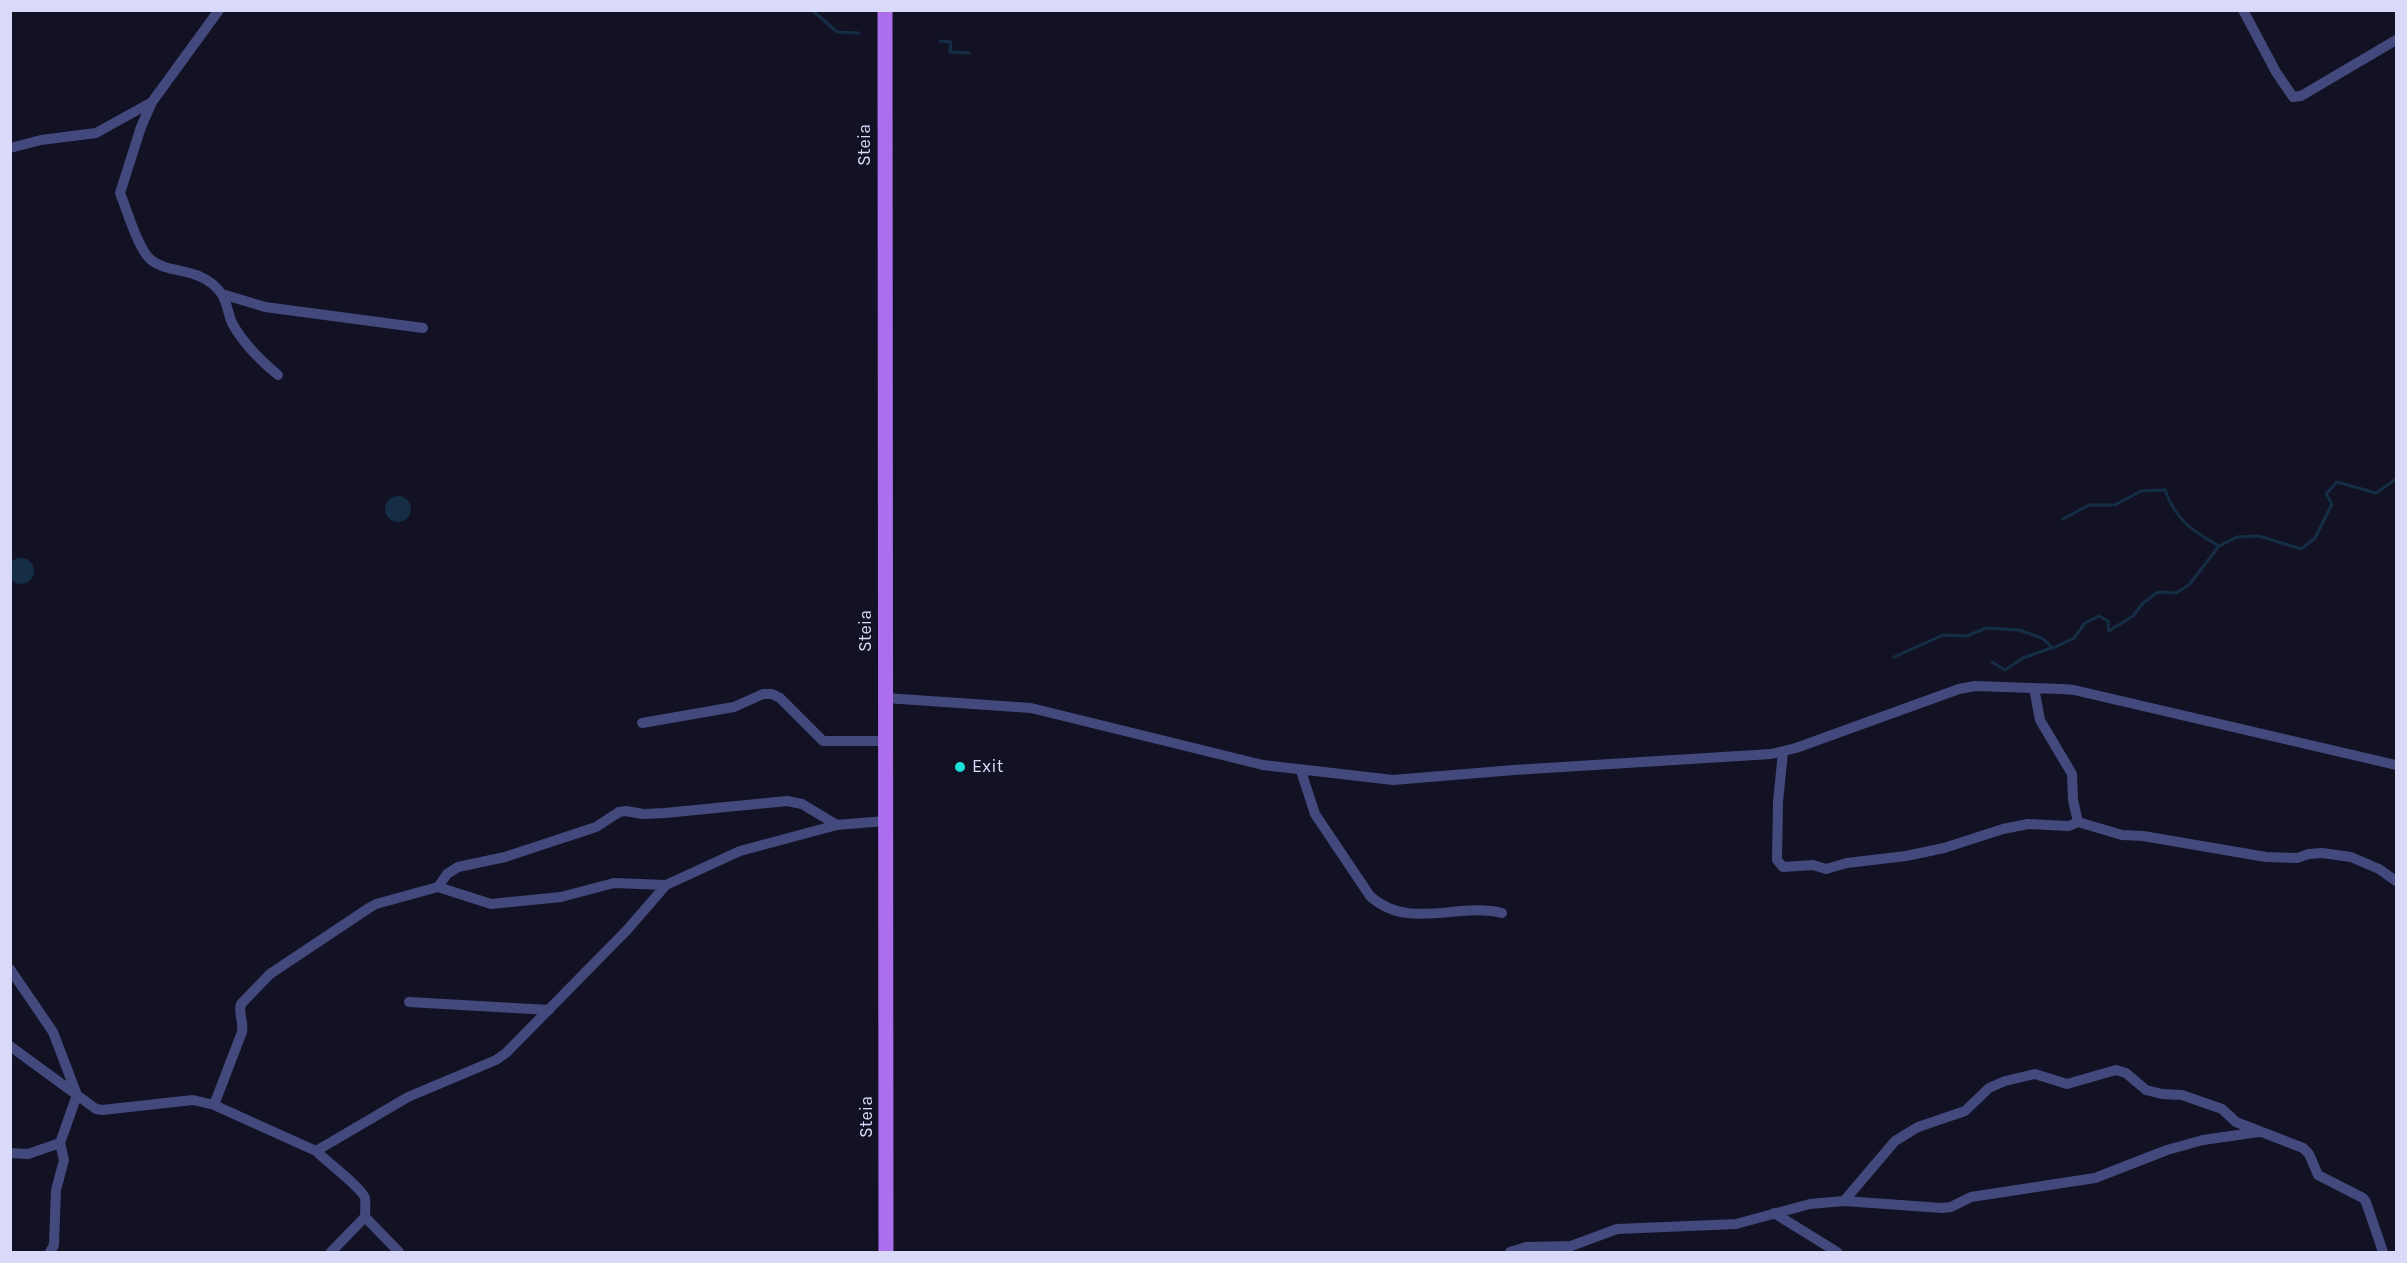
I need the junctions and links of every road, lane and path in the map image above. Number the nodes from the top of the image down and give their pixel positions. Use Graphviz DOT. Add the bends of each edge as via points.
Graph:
graph roads {
  1 [pos="219,10"];
  2 [pos="885,10"];
  3 [pos="2243,10"];
  4 [pos="2397,40"];
  5 [pos="152,102"];
  6 [pos="10,148"];
  7 [pos="222,294"];
  8 [pos="423,328"];
  9 [pos="278,375"];
  10 [pos="2034,688"];
  11 [pos="886,698"];
  12 [pos="642,723"];
  13 [pos="885,741"];
  14 [pos="1784,752"];
  15 [pos="2397,765"];
  16 [pos="1301,771"];
  17 [pos="885,820"];
  18 [pos="2078,822"];
  19 [pos="837,825"];
  20 [pos="2397,881"];
  21 [pos="666,885"];
  22 [pos="438,887"];
  23 [pos="1502,913"];
  24 [pos="10,969"];
  25 [pos="409,1002"];
  26 [pos="549,1010"];
  27 [pos="10,1046"];
  28 [pos="77,1095"];
  29 [pos="214,1105"];
  30 [pos="2259,1132"];
  31 [pos="60,1143"];
  32 [pos="316,1151"];
  33 [pos="10,1153"];
  34 [pos="1844,1201"];
  35 [pos="1774,1214"];
  36 [pos="364,1217"];
  37 [pos="55,1250"];
  38 [pos="330,1252"];
  39 [pos="399,1252"];
  40 [pos="886,1252"];
  41 [pos="1510,1252"];
  42 [pos="1837,1252"];
  43 [pos="2383,1252"];
  1 -- 5 [label="street"];
  2 -- 11 [label="main road, Steia"];
  3 -- 4 [label="street" via="2293,97"];
  5 -- 6 [label="street" via="96,133"];
  5 -- 7 [label="street" via="120,193 149,258 201,276"];
  7 -- 8 [label="street" via="265,307"];
  7 -- 9 [label="street" via="241,337"];
  10 -- 14 [label="street" via="1959,689"];
  10 -- 15 [label="street" via="2074,690"];
  10 -- 18 [label="street" via="2040,720 2072,774"];
  11 -- 13 [label="main road, Steia"];
  11 -- 16 [label="street" via="1031,708"];
  12 -- 13 [label="street" via="734,707 753,697 772,694 823,741"];
  13 -- 17 [label="main road, Steia"];
  14 -- 16 [label="street" via="1409,780"];
  14 -- 18 [label="street" via="1777,860 1783,867 1826,869 1847,862 1934,850 2028,824 2069,826"];
  16 -- 23 [label="street" via="1315,813 1381,907 1400,912"];
  17 -- 19 [label="street"];
  17 -- 40 [label="main road, Steia"];
  18 -- 20 [label="street" via="2122,835 2266,857 2297,858 2322,853 2351,857"];
  19 -- 21 [label="street" via="740,851"];
  19 -- 22 [label="street" via="802,804 787,801 665,813 619,812 596,827 451,870"];
  21 -- 22 [label="street" via="614,883 561,897 491,904"];
  21 -- 26 [label="street"];
  22 -- 29 [label="street" via="376,904 270,974 241,1004 242,1032"];
  24 -- 28 [label="street" via="53,1032"];
  25 -- 26 [label="street"];
  26 -- 32 [label="street" via="496,1060 408,1097"];
  27 -- 28 [label="street"];
  28 -- 29 [label="street" via="102,1110 186,1100"];
  28 -- 31 [label="street"];
  29 -- 32 [label="street"];
  30 -- 34 [label="street" via="2167,1150 2095,1178 1971,1197 1951,1207"];
  30 -- 34 [label="street" via="2236,1122 2222,1109 2182,1095 2146,1090 2126,1073 2116,1070 2067,1084 2035,1074 2021,1076 1989,1088 1965,1111 1918,1127 1895,1142"];
  30 -- 43 [label="street" via="2303,1148 2318,1175 2363,1198"];
  31 -- 33 [label="street" via="28,1154"];
  31 -- 37 [label="street" via="64,1160 56,1190"];
  32 -- 36 [label="street" via="362,1190 366,1199"];
  34 -- 35 [label="street" via="1810,1204"];
  35 -- 41 [label="street" via="1728,1225 1617,1229 1571,1246 1526,1246"];
  35 -- 42 [label="street"];
  36 -- 38 [label="street"];
  36 -- 39 [label="street"];
}
